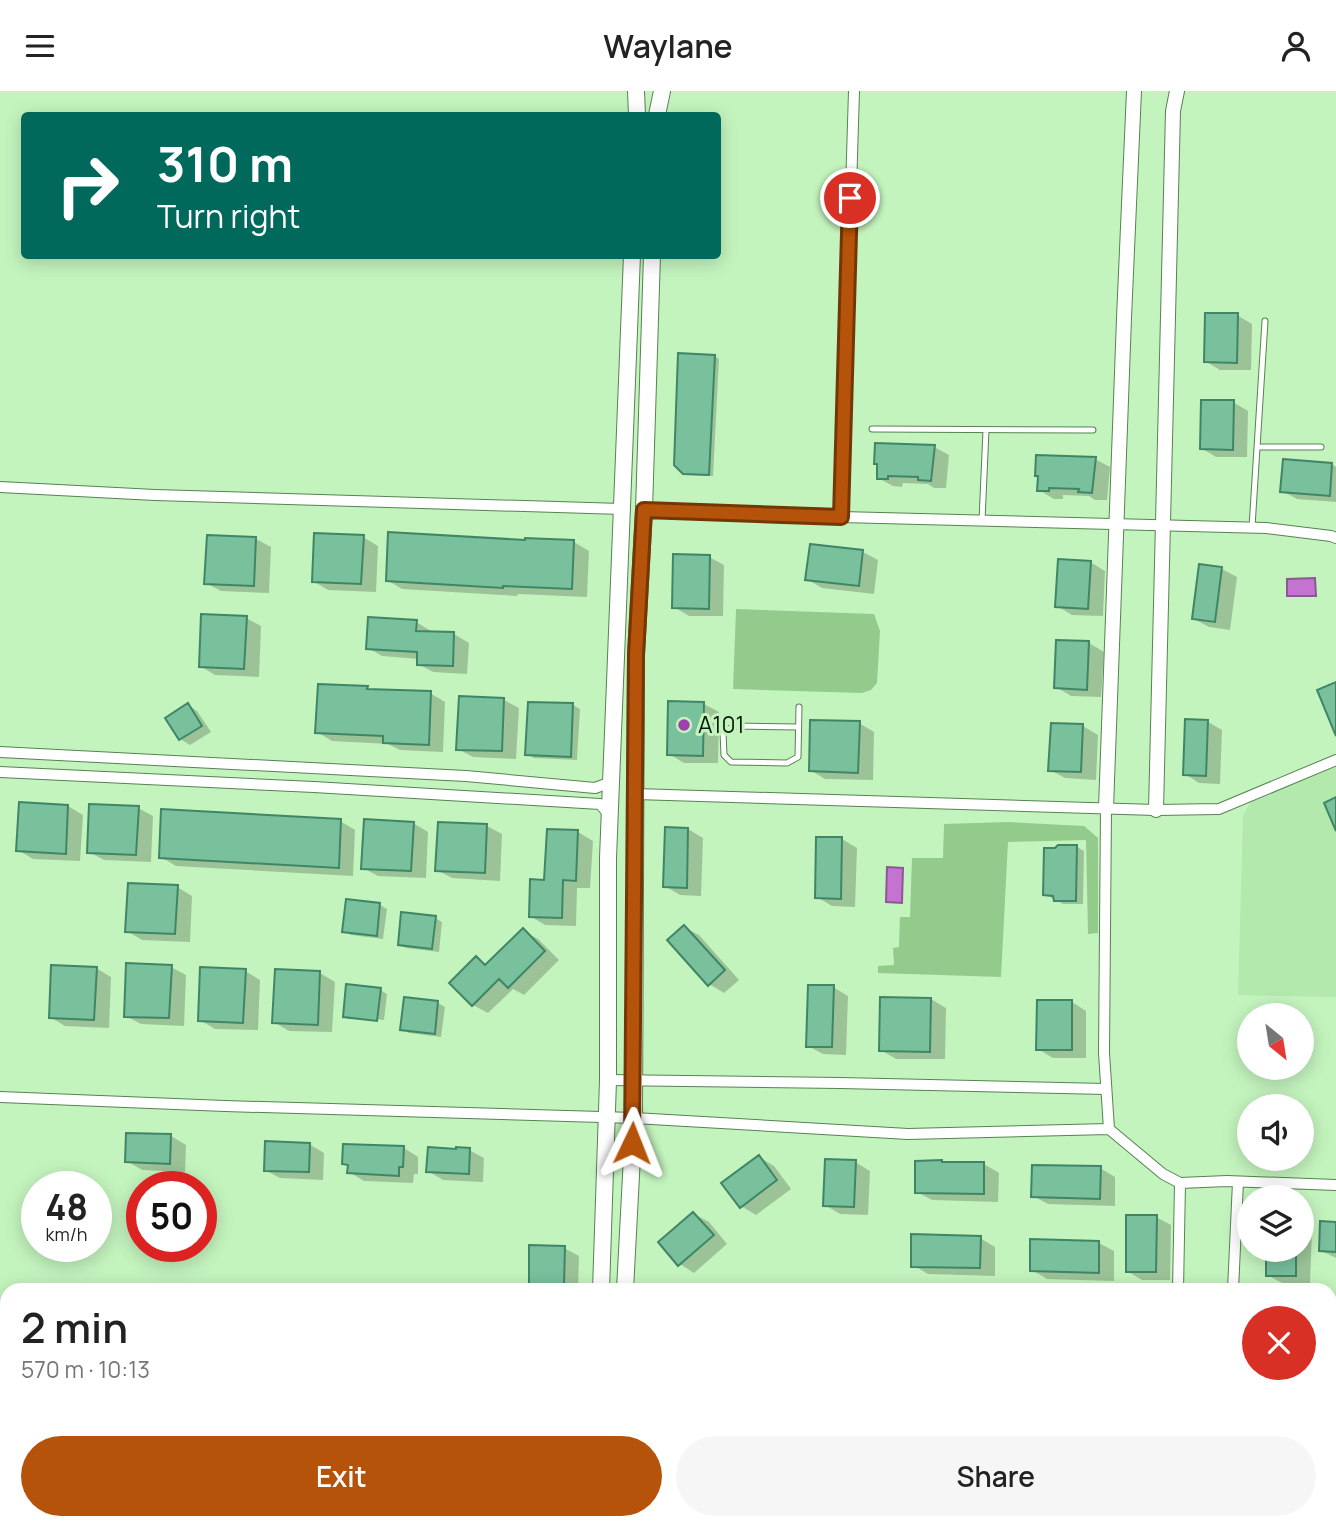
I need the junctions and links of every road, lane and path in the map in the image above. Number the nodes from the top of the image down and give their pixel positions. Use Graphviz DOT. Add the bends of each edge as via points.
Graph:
graph roads {
  1 [pos="636,91"];
  2 [pos="662,91"];
  3 [pos="854,91"];
  4 [pos="1135,91"];
  5 [pos="1177,91"];
  6 [pos="637,112"];
  7 [pos="658,112"];
  8 [pos="632,259"];
  9 [pos="652,259"];
  10 [pos="1265,321"];
  11 [pos="872,429"];
  12 [pos="986,430"];
  13 [pos="1093,430"];
  14 [pos="1257,447"];
  15 [pos="1321,447"];
  16 [pos="0,487"];
  17 [pos="622,509"];
  18 [pos="644,510"];
  19 [pos="841,517"];
  20 [pos="982,521"];
  21 [pos="1116,524"];
  22 [pos="1162,525"];
  23 [pos="1252,527"];
  24 [pos="1336,538"];
  25 [pos="799,707"];
  26 [pos="799,727"];
  27 [pos="0,752"];
  28 [pos="1336,760"];
  29 [pos="0,772"];
  30 [pos="612,775"];
  31 [pos="636,794"];
  32 [pos="1106,808"];
  33 [pos="1156,810"];
  34 [pos="610,816"];
  35 [pos="608,1080"];
  36 [pos="634,1081"];
  37 [pos="1106,1089"];
  38 [pos="0,1097"];
  39 [pos="607,1118"];
  40 [pos="634,1118"];
  41 [pos="1109,1129"];
  42 [pos="1238,1182"];
  43 [pos="1180,1183"];
  44 [pos="1336,1185"];
  45 [pos="601,1283"];
  46 [pos="625,1283"];
  47 [pos="1178,1283"];
  48 [pos="1233,1283"];
  1 -- 6 [label="main road"];
  2 -- 7 [label="main road"];
  3 -- 19 [label="street"];
  4 -- 21 [label="street"];
  5 -- 22 [label="street"];
  8 -- 17 [label="main road"];
  9 -- 18 [label="main road"];
  10 -- 14 [label="lane"];
  11 -- 12 [label="lane"];
  12 -- 13 [label="lane"];
  12 -- 20 [label="lane"];
  14 -- 15 [label="lane"];
  14 -- 23 [label="lane"];
  16 -- 17 [label="street"];
  17 -- 30 [label="main road"];
  18 -- 19 [label="street"];
  18 -- 31 [label="main road" via="636,655"];
  19 -- 20 [label="street"];
  20 -- 21 [label="street"];
  21 -- 22 [label="street"];
  21 -- 32 [label="street"];
  22 -- 23 [label="street"];
  22 -- 33 [label="street"];
  23 -- 24 [label="street"];
  25 -- 26 [label="lane"];
  26 -- 26 [label="lane" via="798,757 790,762 731,762 724,755 723,732 735,726"];
  27 -- 30 [label="street" via="466,776 595,788 606,784"];
  28 -- 33 [label="street" via="1219,809"];
  29 -- 34 [label="street" via="600,804"];
  30 -- 34 [label="main road"];
  31 -- 32 [label="street"];
  31 -- 36 [label="main road"];
  32 -- 33 [label="street"];
  32 -- 37 [label="street"];
  34 -- 35 [label="main road"];
  35 -- 36 [label="street"];
  35 -- 39 [label="main road"];
  36 -- 37 [label="street"];
  36 -- 40 [label="main road"];
  37 -- 41 [label="street"];
  38 -- 39 [label="street"];
  39 -- 40 [label="street"];
  39 -- 45 [label="main road"];
  40 -- 41 [label="street" via="908,1134"];
  40 -- 46 [label="main road"];
  41 -- 43 [label="street"];
  42 -- 43 [label="street"];
  42 -- 44 [label="street"];
  42 -- 48 [label="street"];
  43 -- 47 [label="street"];
}
